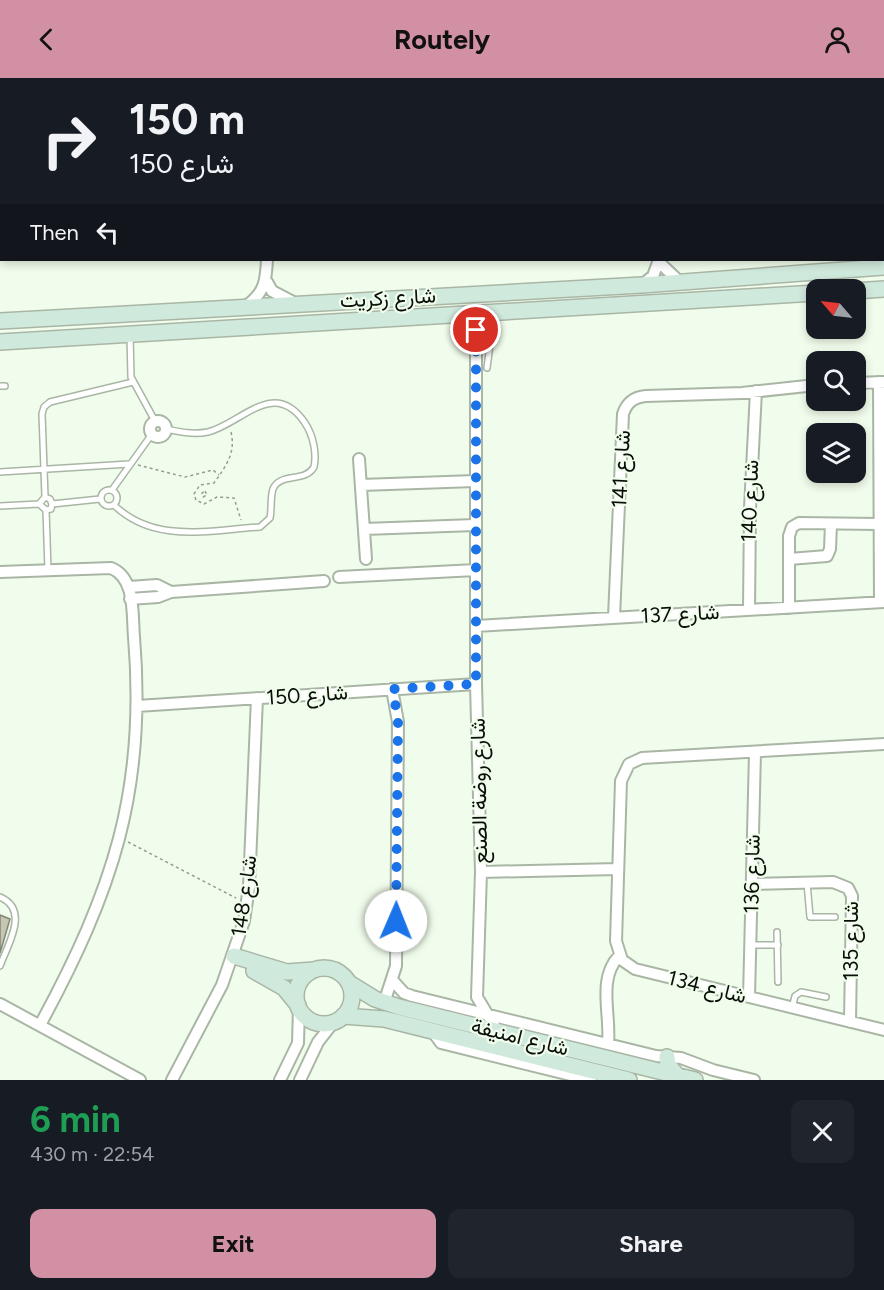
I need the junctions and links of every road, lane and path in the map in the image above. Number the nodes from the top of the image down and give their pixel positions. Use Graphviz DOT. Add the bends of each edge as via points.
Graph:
graph roads {
  1 [pos="267,261"];
  2 [pos="660,261"];
  3 [pos="884,267"];
  4 [pos="267,282"];
  5 [pos="680,282"];
  6 [pos="642,285"];
  7 [pos="884,289"];
  8 [pos="866,290"];
  9 [pos="806,294"];
  10 [pos="295,303"];
  11 [pos="246,306"];
  12 [pos="490,312"];
  13 [pos="452,316"];
  14 [pos="0,321"];
  15 [pos="130,334"];
  16 [pos="476,338"];
  17 [pos="0,342"];
  18 [pos="487,368"];
  19 [pos="133,382"];
  20 [pos="882,382"];
  21 [pos="866,383"];
  22 [pos="806,386"];
  23 [pos="756,391"];
  24 [pos="155,422"];
  25 [pos="229,422"];
  26 [pos="166,429"];
  27 [pos="152,434"];
  28 [pos="882,457"];
  29 [pos="359,459"];
  30 [pos="129,464"];
  31 [pos="44,468"];
  32 [pos="0,472"];
  33 [pos="219,476"];
  34 [pos="475,481"];
  35 [pos="208,485"];
  36 [pos="361,485"];
  37 [pos="112,490"];
  38 [pos="45,497"];
  39 [pos="100,499"];
  40 [pos="201,503"];
  41 [pos="39,504"];
  42 [pos="52,504"];
  43 [pos="114,505"];
  44 [pos="0,506"];
  45 [pos="45,510"];
  46 [pos="831,524"];
  47 [pos="879,524"];
  48 [pos="476,525"];
  49 [pos="242,528"];
  50 [pos="364,529"];
  51 [pos="366,559"];
  52 [pos="789,559"];
  53 [pos="48,570"];
  54 [pos="476,570"];
  55 [pos="0,572"];
  56 [pos="339,577"];
  57 [pos="324,581"];
  58 [pos="129,587"];
  59 [pos="171,592"];
  60 [pos="130,599"];
  61 [pos="882,602"];
  62 [pos="789,608"];
  63 [pos="749,610"];
  64 [pos="614,617"];
  65 [pos="476,626"];
  66 [pos="476,684"];
  67 [pos="393,689"];
  68 [pos="256,698"];
  69 [pos="137,706"];
  70 [pos="884,744"];
  71 [pos="754,752"];
  72 [pos="120,838"];
  73 [pos="618,869"];
  74 [pos="481,872"];
  75 [pos="807,883"];
  76 [pos="752,884"];
  77 [pos="0,897"];
  78 [pos="247,904"];
  79 [pos="835,917"];
  80 [pos="777,932"];
  81 [pos="750,945"];
  82 [pos="778,945"];
  83 [pos="619,956"];
  84 [pos="233,960"];
  85 [pos="0,966"];
  86 [pos="314,970"];
  87 [pos="393,981"];
  88 [pos="778,982"];
  89 [pos="348,983"];
  90 [pos="478,992"];
  91 [pos="749,997"];
  92 [pos="826,998"];
  93 [pos="384,1003"];
  94 [pos="0,1004"];
  95 [pos="445,1005"];
  96 [pos="298,1007"];
  97 [pos="792,1008"];
  98 [pos="484,1013"];
  99 [pos="423,1014"];
  100 [pos="338,1019"];
  101 [pos="850,1022"];
  102 [pos="40,1025"];
  103 [pos="884,1030"];
  104 [pos="433,1032"];
  105 [pos="499,1032"];
  106 [pos="608,1044"];
  107 [pos="667,1057"];
  108 [pos="678,1076"];
  109 [pos="140,1080"];
  110 [pos="172,1080"];
  111 [pos="280,1080"];
  112 [pos="300,1080"];
  113 [pos="591,1080"];
  114 [pos="629,1080"];
  115 [pos="695,1080"];
  116 [pos="753,1080"];
  1 -- 4 [label="street"];
  2 -- 5 [label="street"];
  2 -- 6 [label="street" via="653,276"];
  3 -- 5 [label="street, شارع زكريت"];
  4 -- 10 [label="street" via="278,295"];
  4 -- 11 [label="street"];
  5 -- 6 [label="street, شارع زكريت"];
  6 -- 10 [label="street, شارع زكريت"];
  7 -- 8 [label="street"];
  9 -- 12 [label="street, شارع زكريت"];
  10 -- 11 [label="street, شارع زكريت"];
  11 -- 14 [label="street, شارع زكريت"];
  12 -- 13 [label="street, شارع زكريت"];
  12 -- 16 [label="street, شارع روضة الصنع" via="476,330"];
  12 -- 18 [label="lane"];
  13 -- 15 [label="street, شارع زكريت"];
  13 -- 16 [label="street"];
  15 -- 17 [label="street, شارع زكريت"];
  15 -- 19 [label="lane"];
  16 -- 34 [label="street, شارع روضة الصنع"];
  19 -- 24 [label="lane"];
  19 -- 31 [label="lane" via="44,406"];
  20 -- 21 [label="street"];
  20 -- 28 [label="street"];
  22 -- 23 [label="street, شارع 141"];
  23 -- 63 [label="street, شارع 140"];
  23 -- 64 [label="street, شارع 141" via="646,396 636,398 625,409"];
  24 -- 26 [label="street" via="164,423"];
  24 -- 27 [label="street" via="150,427"];
  25 -- 26 [label="lane" via="201,433"];
  25 -- 33 [label="path" via="233,451"];
  25 -- 49 [label="lane" via="255,407 280,405 296,412 306,424 314,453 314,467 309,474 281,480 274,487 268,522 260,527"];
  26 -- 27 [label="street" via="161,437"];
  27 -- 30 [label="lane"];
  28 -- 47 [label="street"];
  29 -- 36 [label="street"];
  30 -- 31 [label="lane"];
  30 -- 33 [label="path" via="179,476 213,470"];
  30 -- 37 [label="lane"];
  31 -- 32 [label="lane"];
  31 -- 38 [label="lane"];
  33 -- 35 [label="path"];
  34 -- 36 [label="street"];
  34 -- 48 [label="street, شارع روضة الصنع"];
  35 -- 40 [label="path" via="201,494 205,497"];
  35 -- 40 [label="path" via="195,490"];
  36 -- 50 [label="street"];
  37 -- 39 [label="lane" via="105,490"];
  37 -- 43 [label="lane" via="116,495"];
  38 -- 41 [label="lane"];
  38 -- 42 [label="lane"];
  39 -- 42 [label="lane"];
  39 -- 43 [label="lane" via="104,505"];
  40 -- 49 [label="path" via="217,497 234,498"];
  41 -- 44 [label="lane"];
  41 -- 45 [label="lane"];
  42 -- 45 [label="lane" via="51,509"];
  43 -- 49 [label="lane" via="135,521 160,530"];
  45 -- 53 [label="lane"];
  46 -- 47 [label="street"];
  46 -- 52 [label="street" via="827,556"];
  46 -- 52 [label="street" via="795,525 789,531"];
  47 -- 61 [label="street"];
  48 -- 50 [label="street"];
  48 -- 54 [label="street, شارع روضة الصنع"];
  50 -- 51 [label="street"];
  52 -- 62 [label="street"];
  53 -- 55 [label="street"];
  53 -- 58 [label="street" via="111,568 124,577"];
  54 -- 56 [label="street"];
  54 -- 65 [label="street, شارع روضة الصنع"];
  57 -- 59 [label="street"];
  58 -- 59 [label="street" via="157,585"];
  58 -- 60 [label="street"];
  59 -- 60 [label="street" via="154,598"];
  60 -- 69 [label="street"];
  61 -- 62 [label="street, شارع 137"];
  62 -- 63 [label="street, شارع 137"];
  63 -- 64 [label="street, شارع 137"];
  64 -- 65 [label="street, شارع 137"];
  65 -- 66 [label="street, شارع روضة الصنع"];
  66 -- 67 [label="street, شارع 150"];
  66 -- 74 [label="street, شارع روضة الصنع"];
  67 -- 68 [label="street, شارع 150"];
  67 -- 87 [label="street" via="398,722"];
  68 -- 69 [label="street, شارع 150"];
  68 -- 78 [label="street, شارع 148"];
  69 -- 72 [label="street" via="133,772"];
  70 -- 71 [label="street"];
  71 -- 73 [label="street" via="642,758 629,764 621,781"];
  71 -- 76 [label="street, شارع 136"];
  72 -- 78 [label="path"];
  72 -- 102 [label="street" via="89,929"];
  73 -- 74 [label="street"];
  73 -- 83 [label="street"];
  74 -- 90 [label="street, شارع روضة الصنع"];
  75 -- 76 [label="street, شارع 135"];
  75 -- 79 [label="lane" via="810,917"];
  75 -- 101 [label="street, شارع 135" via="842,883 850,891"];
  76 -- 81 [label="street, شارع 136"];
  77 -- 85 [label="lane" via="13,906 16,917"];
  78 -- 84 [label="street, شارع 148"];
  80 -- 82 [label="lane"];
  81 -- 82 [label="lane"];
  81 -- 91 [label="street, شارع 136"];
  82 -- 88 [label="lane"];
  83 -- 91 [label="street, شارع 134" via="634,969"];
  83 -- 106 [label="street" via="607,976"];
  84 -- 86 [label="street" via="287,972"];
  84 -- 96 [label="street" via="277,983"];
  84 -- 110 [label="street, شارع 148"];
  86 -- 89 [label="street" via="334,970"];
  86 -- 96 [label="street" via="300,982 296,993"];
  87 -- 93 [label="street"];
  87 -- 95 [label="street" via="408,995"];
  89 -- 93 [label="street, شارع امنيفة"];
  89 -- 100 [label="street" via="351,1000"];
  90 -- 95 [label="street" via="463,1004"];
  90 -- 98 [label="street, شارع روضة الصنع"];
  91 -- 97 [label="street, شارع 134"];
  92 -- 97 [label="lane" via="801,992 795,996"];
  93 -- 99 [label="street, شارع امنيفة"];
  94 -- 102 [label="street"];
  95 -- 98 [label="street"];
  95 -- 99 [label="street"];
  96 -- 100 [label="street" via="314,1022"];
  96 -- 111 [label="street" via="298,1043"];
  97 -- 101 [label="street, شارع 134"];
  98 -- 105 [label="street, شارع روضة الصنع"];
  98 -- 106 [label="street"];
  99 -- 105 [label="street, شارع امنيفة"];
  100 -- 104 [label="street, شارع امنيفة" via="384,1019"];
  100 -- 112 [label="street" via="318,1042"];
  101 -- 103 [label="street, شارع 134"];
  102 -- 109 [label="street"];
  104 -- 113 [label="street" via="441,1043"];
  104 -- 114 [label="street, شارع امنيفة"];
  105 -- 108 [label="street, شارع امنيفة"];
  106 -- 107 [label="street"];
  107 -- 108 [label="street" via="668,1065"];
  107 -- 116 [label="street"];
  108 -- 115 [label="street, شارع امنيفة"];
}
